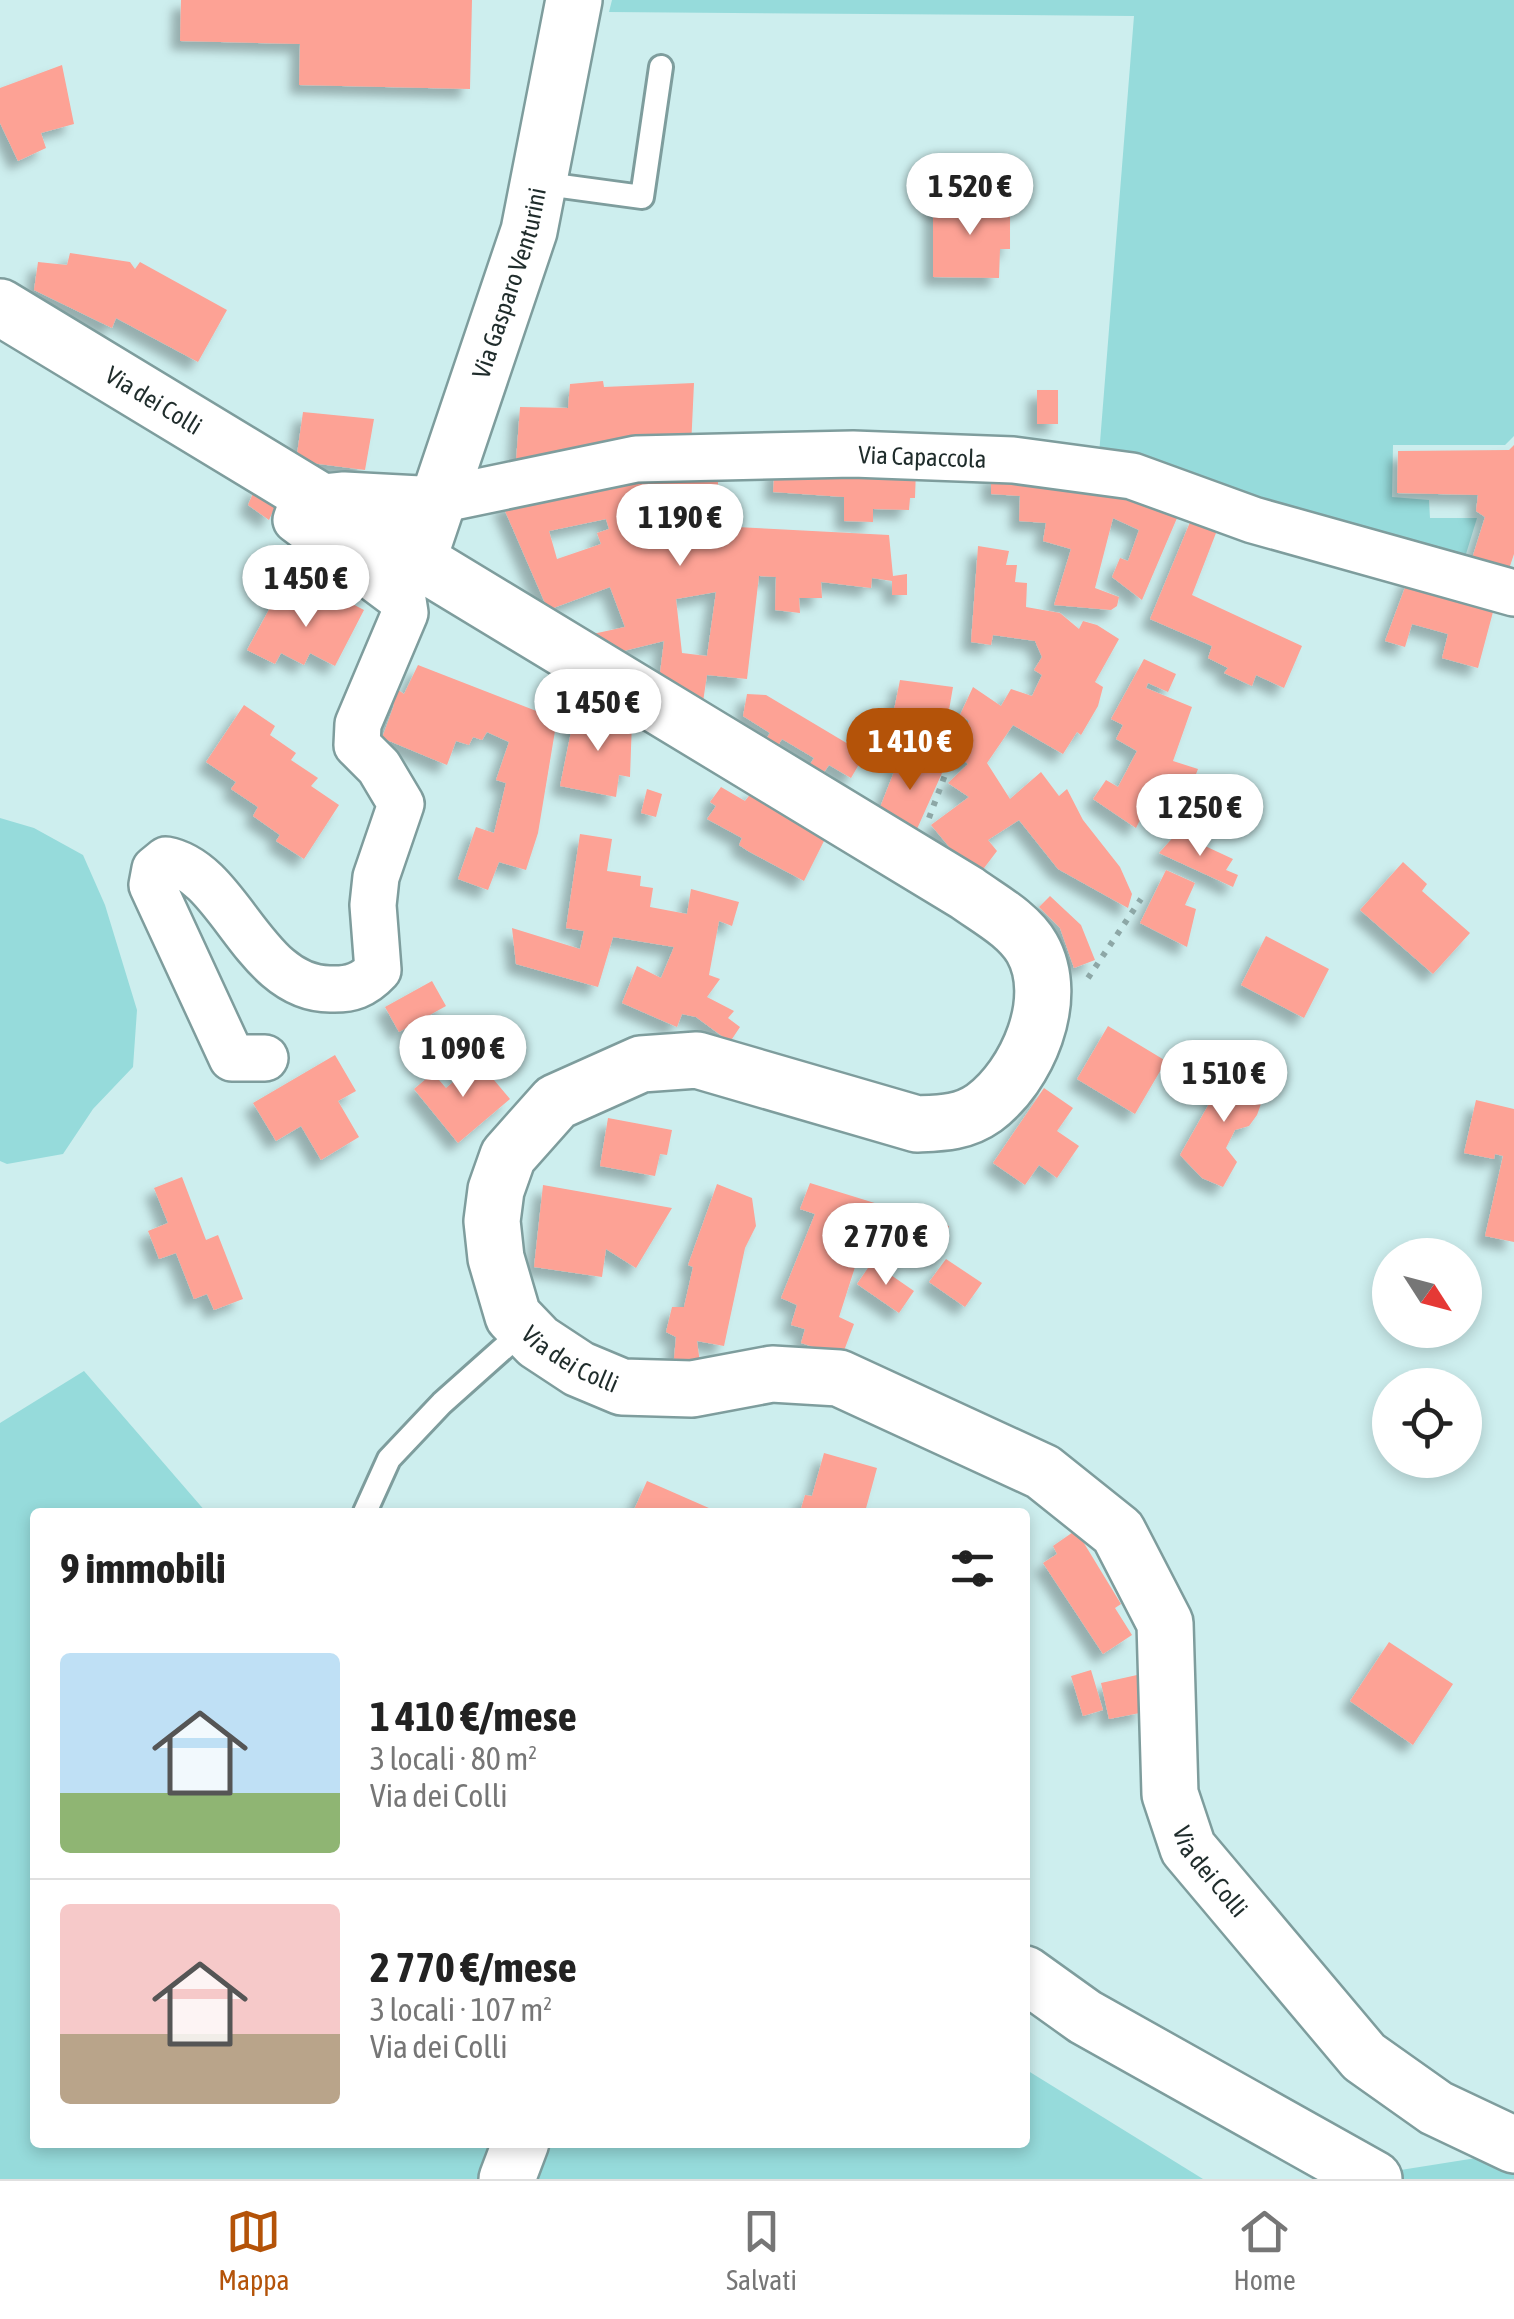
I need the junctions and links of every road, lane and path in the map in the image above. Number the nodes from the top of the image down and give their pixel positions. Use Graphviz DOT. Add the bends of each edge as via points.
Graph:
graph roads {
  1 [pos="574,0"];
  2 [pos="661,67"];
  3 [pos="538,183"];
  4 [pos="0,307"];
  5 [pos="311,495"];
  6 [pos="439,500"];
  7 [pos="418,560"];
  8 [pos="1514,593"];
  9 [pos="1142,898"];
  10 [pos="1056,1009"];
  11 [pos="265,1058"];
  12 [pos="525,1329"];
  13 [pos="367,1508"];
  14 [pos="1030,1978"];
  15 [pos="1514,2145"];
  16 [pos="519,2148"];
  17 [pos="508,2179"];
  18 [pos="1374,2179"];
  1 -- 3 [label="street, Via Gasparo Venturini"];
  2 -- 3 [label="lane" via="642,198"];
  3 -- 6 [label="street, Via Gasparo Venturini" via="504,316"];
  4 -- 5 [label="street, Via dei Colli"];
  5 -- 6 [label="street, Via Capaccola"];
  5 -- 7 [label="street, Via dei Colli"];
  5 -- 11 [label="street" via="296,520 403,600 405,613 358,724 357,745 401,804 376,877 378,970 366,984 352,987 300,985 250,940 184,863 166,860 155,869 152,885 232,1058"];
  6 -- 7 [label="street, Via Gasparo Venturini"];
  6 -- 8 [label="street, Via Capaccola" via="636,459 853,454 1013,460 1132,476 1253,520"];
  7 -- 10 [label="street, Via dei Colli" via="1005,920 1034,951"];
  9 -- 10 [label="path"];
  10 -- 12 [label="street, Via dei Colli" via="1011,1083 954,1123 917,1124 697,1060 641,1064 556,1102 508,1156 496,1190 496,1258 513,1316"];
  12 -- 13 [label="lane" via="389,1459"];
  12 -- 15 [label="street, Via dei Colli" via="579,1369 622,1387 692,1390 772,1374 839,1378 1043,1472 1118,1532 1164,1623 1170,1794 1188,1848 1364,2057 1436,2108"];
  14 -- 18 [label="street" via="1084,2016"];
  16 -- 17 [label="street"];
}
